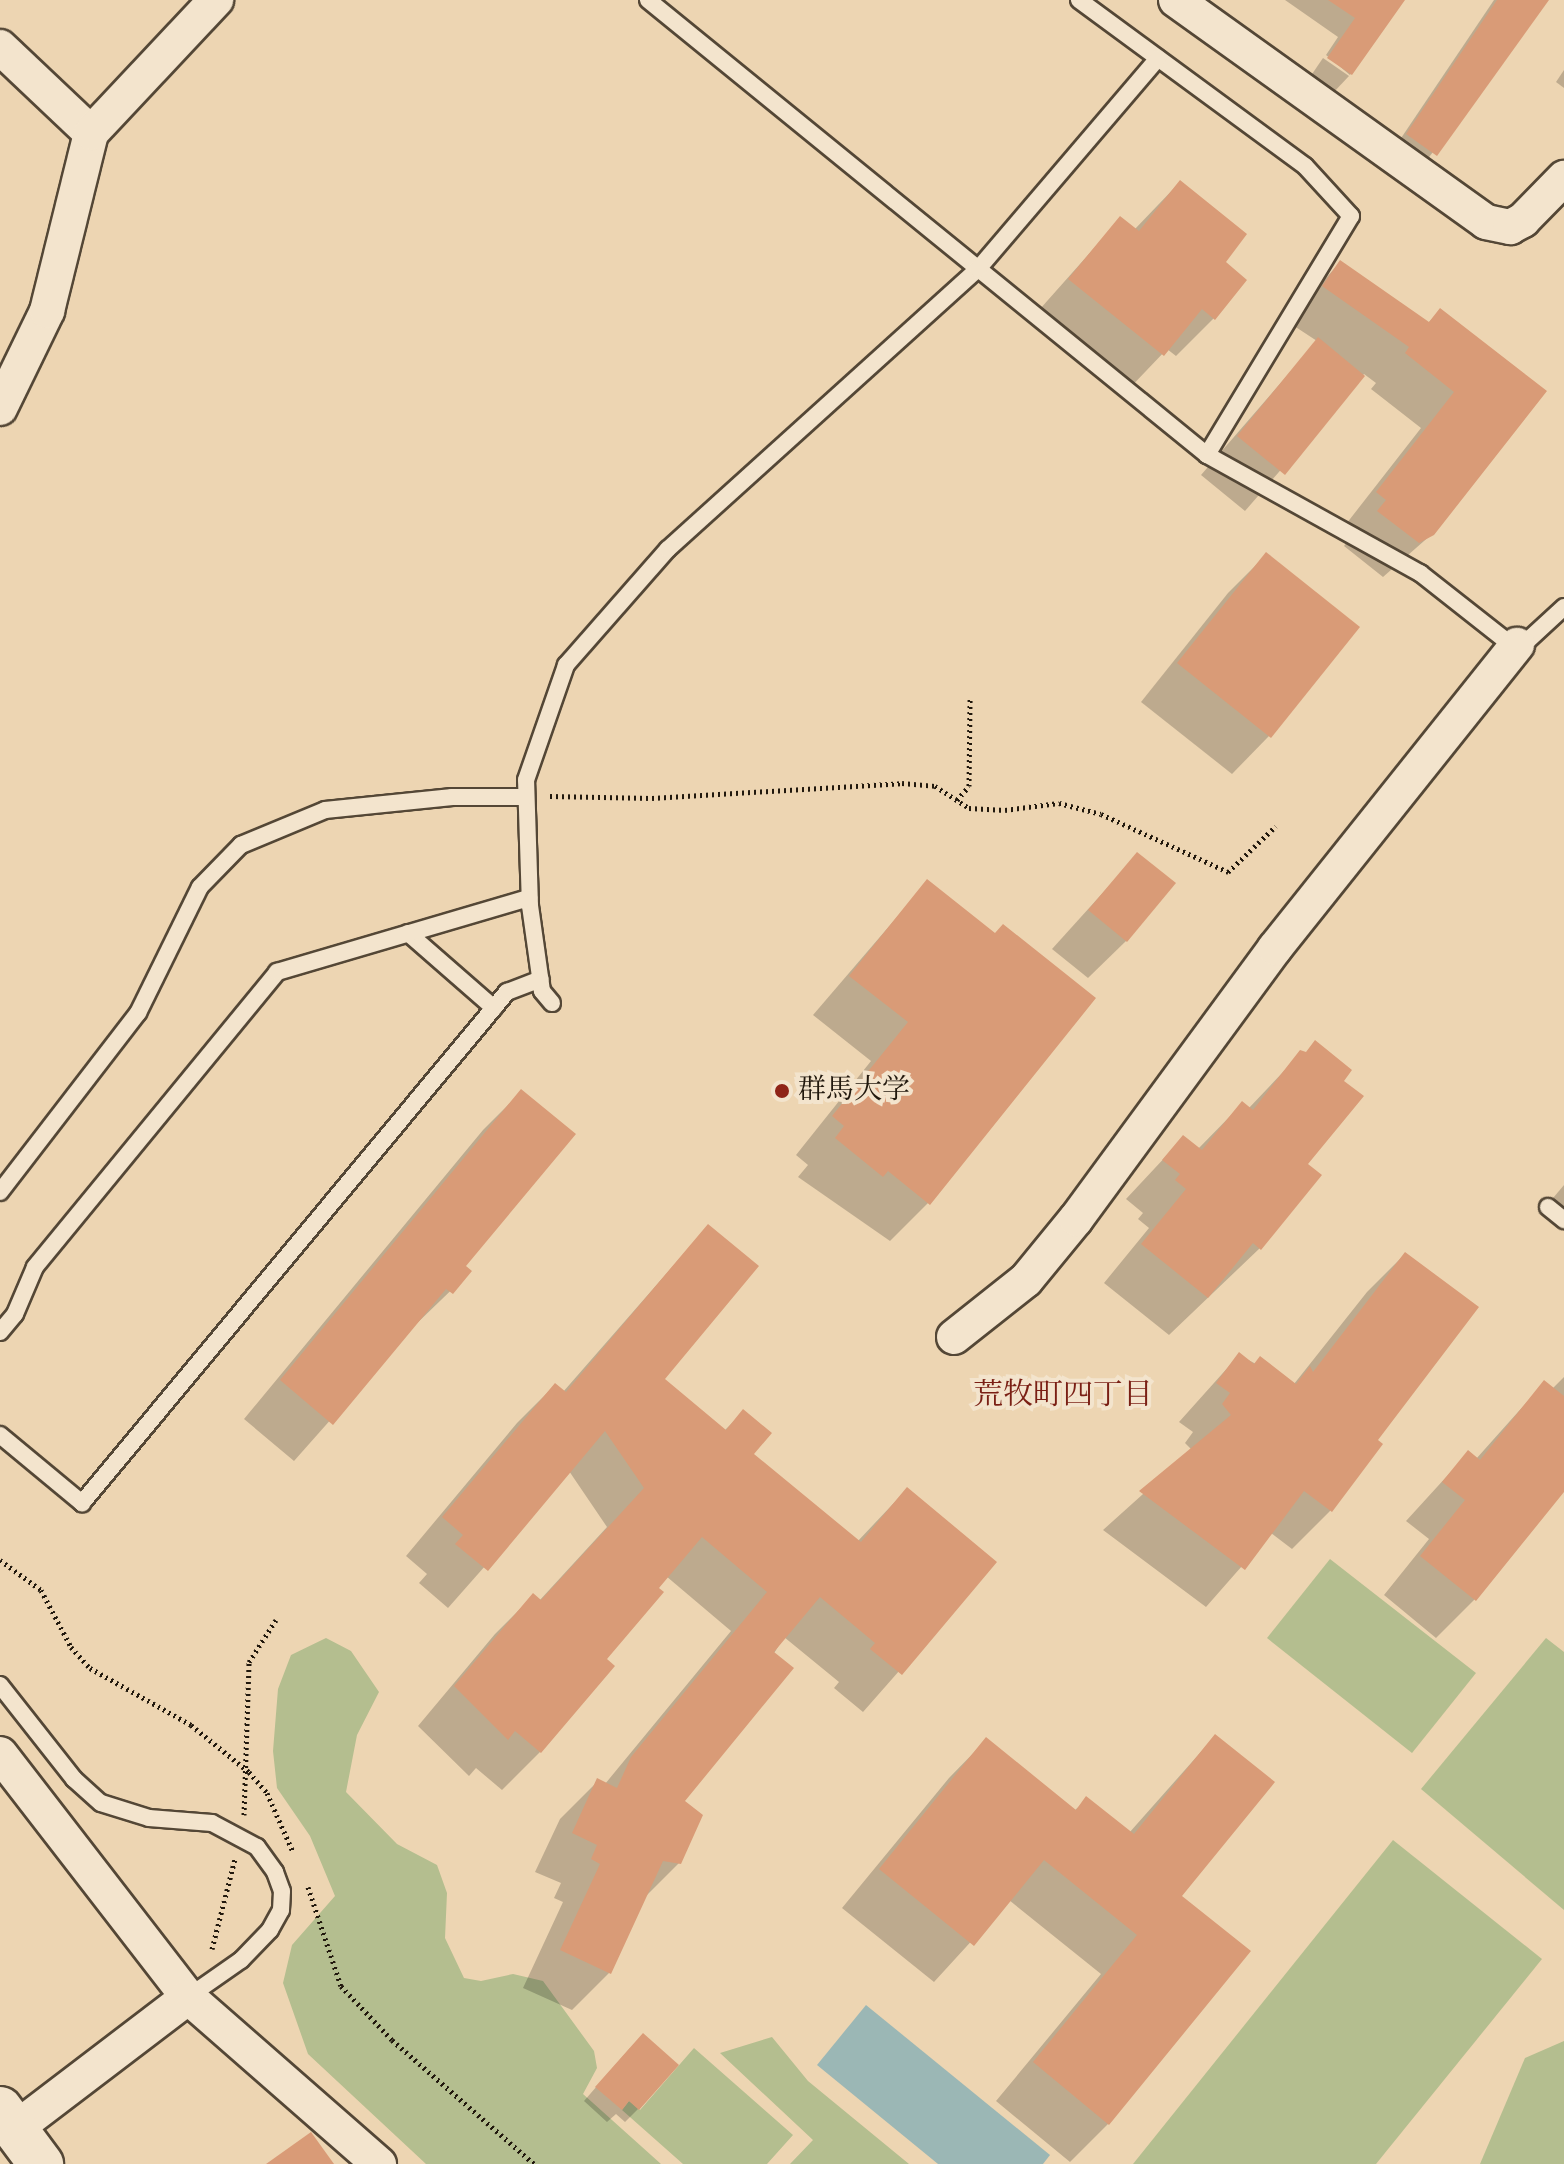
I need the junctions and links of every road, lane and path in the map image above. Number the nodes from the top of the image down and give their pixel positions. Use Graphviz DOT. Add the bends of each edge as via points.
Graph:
graph roads {
  1 [pos="216,0"];
  2 [pos="648,0"];
  3 [pos="1079,0"];
  4 [pos="1176,0"];
  5 [pos="0,47"];
  6 [pos="1158,58"];
  7 [pos="91,133"];
  8 [pos="1564,178"];
  9 [pos="978,269"];
  10 [pos="0,408"];
  11 [pos="1207,455"];
  12 [pos="1564,607"];
  13 [pos="1517,645"];
  14 [pos="970,699"];
  15 [pos="525,797"];
  16 [pos="957,800"];
  17 [pos="1276,826"];
  18 [pos="529,898"];
  19 [pos="408,933"];
  20 [pos="541,979"];
  21 [pos="552,1003"];
  22 [pos="494,1008"];
  23 [pos="0,1192"];
  24 [pos="1548,1207"];
  25 [pos="1564,1220"];
  26 [pos="0,1332"];
  27 [pos="954,1337"];
  28 [pos="0,1435"];
  29 [pos="276,1620"];
  30 [pos="0,1685"];
  31 [pos="0,1754"];
  32 [pos="244,1820"];
  33 [pos="236,1854"];
  34 [pos="194,1992"];
  35 [pos="8,2119"];
  36 [pos="41,2164"];
  37 [pos="379,2164"];
  1 -- 7 [label="street"];
  2 -- 9 [label="lane"];
  3 -- 6 [label="lane"];
  4 -- 8 [label="street" via="1486,222 1510,227 1523,220"];
  5 -- 7 [label="street"];
  6 -- 9 [label="lane"];
  6 -- 11 [label="lane" via="1305,166 1311,179 1351,216"];
  7 -- 10 [label="street" via="47,311"];
  9 -- 11 [label="lane"];
  9 -- 15 [label="lane" via="668,549 596,627 566,665 541,725"];
  11 -- 13 [label="lane" via="1420,573"];
  12 -- 13 [label="lane"];
  13 -- 27 [label="street" via="1275,948 1076,1219 1026,1280"];
  14 -- 16 [label="path" via="969,786"];
  15 -- 16 [label="path" via="800,793 902,783 935,786"];
  15 -- 18 [label="lane"];
  15 -- 23 [label="lane" via="452,797 325,810 241,845 200,887 138,1013"];
  16 -- 17 [label="path" via="969,808 1005,810 1059,803 1101,814 1228,872"];
  18 -- 19 [label="lane"];
  18 -- 20 [label="lane"];
  19 -- 22 [label="lane"];
  19 -- 26 [label="lane" via="287,967 254,997 35,1267 15,1314"];
  20 -- 21 [label="lane" via="542,991"];
  20 -- 22 [label="lane" via="507,992"];
  22 -- 28 [label="lane" via="82,1503"];
  24 -- 25 [label="lane"];
  29 -- 32 [label="path" via="249,1662"];
  30 -- 34 [label="lane" via="74,1779 101,1803 149,1818 212,1823 257,1847 275,1872 281,1910 270,1930 249,1953"];
  31 -- 34 [label="street"];
  33 -- 34 [label="path" via="220,1934"];
  34 -- 35 [label="street"];
  34 -- 37 [label="street"];
  35 -- 36 [label="street"];
}
